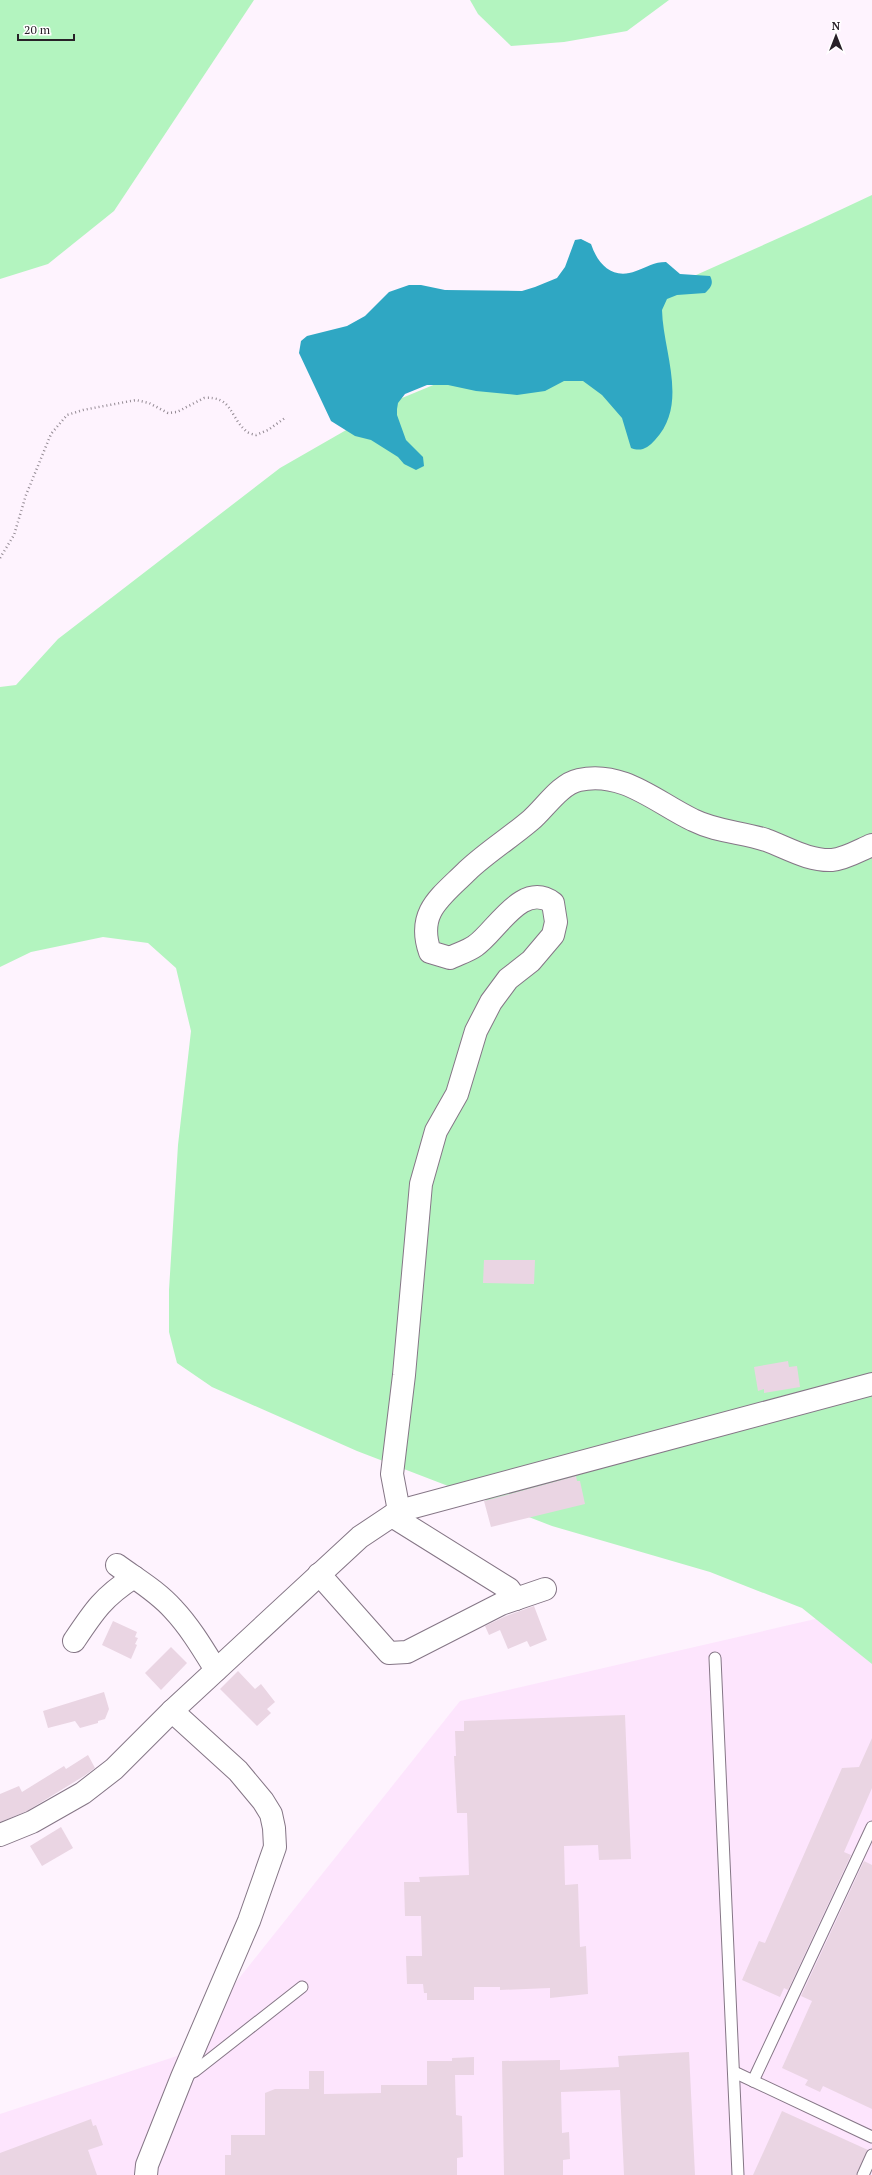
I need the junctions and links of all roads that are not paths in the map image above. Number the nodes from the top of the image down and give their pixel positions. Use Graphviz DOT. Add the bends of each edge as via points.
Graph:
graph roads {
  1 [pos="872,845"];
  2 [pos="872,1384"];
  3 [pos="395,1514"];
  4 [pos="117,1565"];
  5 [pos="319,1574"];
  6 [pos="134,1577"];
  7 [pos="545,1589"];
  8 [pos="516,1598"];
  9 [pos="74,1641"];
  10 [pos="716,1658"];
  11 [pos="216,1670"];
  12 [pos="172,1711"];
  13 [pos="872,1827"];
  14 [pos="0,1835"];
  15 [pos="302,1987"];
  16 [pos="734,2072"];
  17 [pos="182,2077"];
  18 [pos="753,2082"];
  19 [pos="872,2137"];
  20 [pos="872,2155"];
  21 [pos="146,2175"];
  22 [pos="738,2175"];
  23 [pos="863,2175"];
  1 -- 3 [label="street" via="833,860 803,855 767,840 715,829 693,820 637,788 602,778 578,780 563,789 530,820 482,857 430,909 426,920 430,952 450,958 476,946 504,915 530,898 546,898 553,903 556,922 553,935 531,961 508,979 491,1002 476,1030 457,1094 436,1131 421,1184 404,1375 392,1474"];
  2 -- 3 [label="street"];
  3 -- 5 [label="street" via="360,1537"];
  3 -- 8 [label="street" via="509,1589"];
  4 -- 6 [label="street"];
  5 -- 8 [label="street" via="389,1653 407,1652"];
  5 -- 11 [label="street"];
  6 -- 9 [label="street" via="96,1607"];
  6 -- 11 [label="street" via="173,1608"];
  7 -- 8 [label="street"];
  10 -- 16 [label="lane"];
  11 -- 12 [label="street"];
  12 -- 14 [label="street" via="114,1769 83,1793 32,1822"];
  12 -- 17 [label="street" via="238,1771 263,1801 271,1814 275,1847 249,1921"];
  13 -- 18 [label="lane"];
  15 -- 17 [label="lane" via="195,2071"];
  16 -- 18 [label="lane"];
  16 -- 22 [label="lane"];
  17 -- 21 [label="street" via="147,2165"];
  18 -- 19 [label="lane"];
  20 -- 23 [label="lane"];
}
